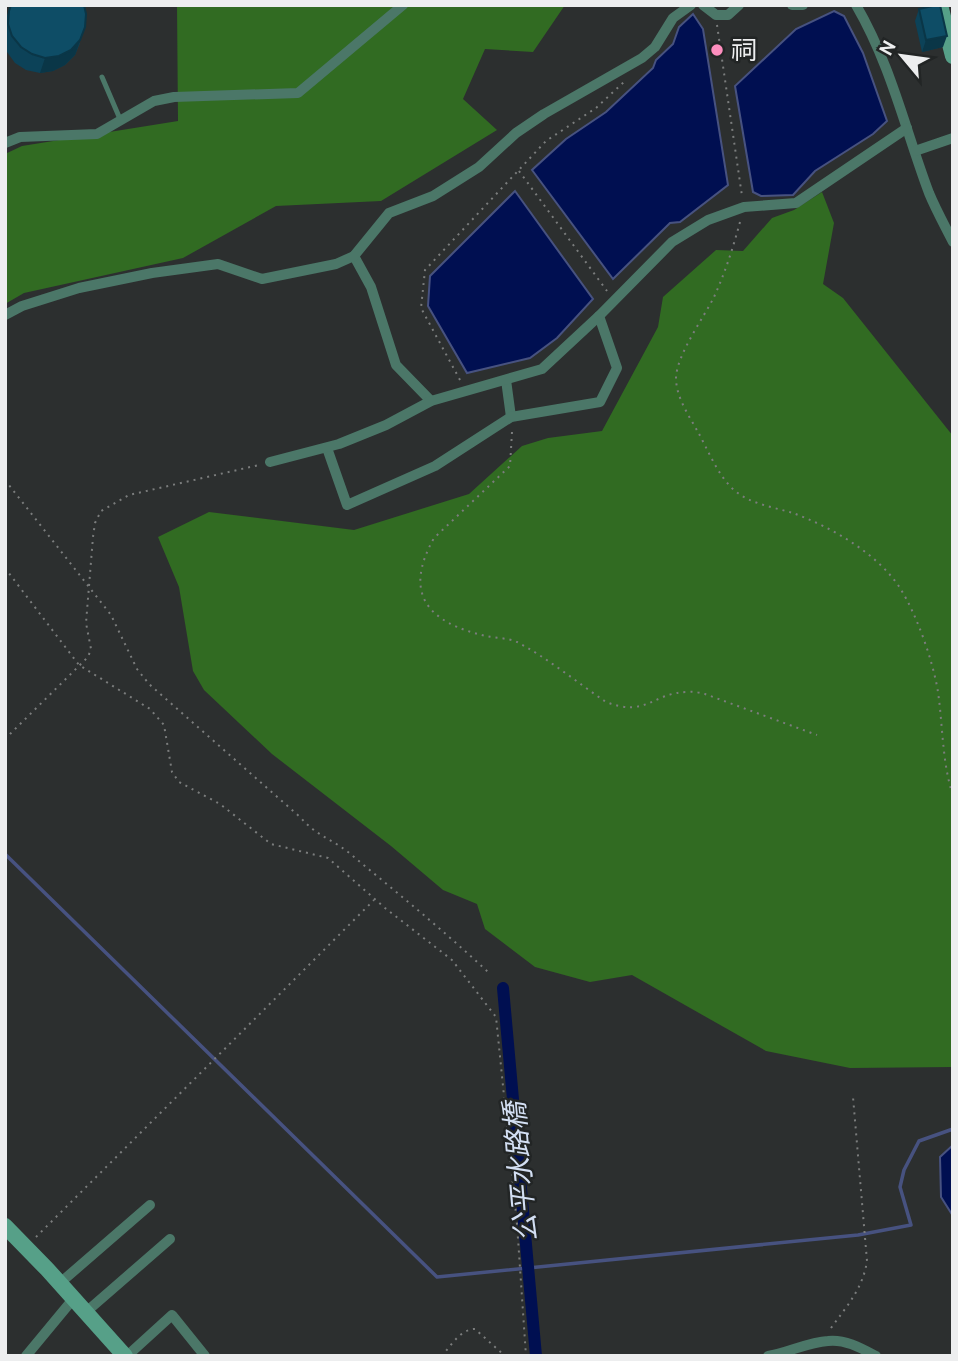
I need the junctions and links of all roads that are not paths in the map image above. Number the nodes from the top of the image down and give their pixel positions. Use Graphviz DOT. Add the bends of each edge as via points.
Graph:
graph roads {
  1 [pos="403,5"];
  2 [pos="691,5"];
  3 [pos="703,5"];
  4 [pos="739,5"];
  5 [pos="792,5"];
  6 [pos="803,5"];
  7 [pos="856,5"];
  8 [pos="940,5"];
  9 [pos="953,56"];
  10 [pos="102,77"];
  11 [pos="120,120"];
  12 [pos="907,128"];
  13 [pos="953,138"];
  14 [pos="5,143"];
  15 [pos="915,151"];
  16 [pos="953,242"];
  17 [pos="354,256"];
  18 [pos="5,315"];
  19 [pos="599,316"];
  20 [pos="506,380"];
  21 [pos="430,401"];
  22 [pos="511,417"];
  23 [pos="327,448"];
  24 [pos="270,462"];
  25 [pos="150,1205"];
  26 [pos="5,1226"];
  27 [pos="170,1239"];
  28 [pos="60,1283"];
  29 [pos="74,1298"];
  30 [pos="86,1312"];
  31 [pos="26,1356"];
  32 [pos="126,1356"];
  33 [pos="205,1356"];
  34 [pos="768,1356"];
  35 [pos="876,1356"];
  1 -- 11 [label="street" via="298,93 174,97 154,101"];
  2 -- 17 [label="street" via="673,18 655,47 642,58 544,114 479,167 433,196 389,213"];
  3 -- 4 [label="street" via="716,15 728,15"];
  5 -- 6 [label="street"];
  7 -- 12 [label="street" via="897,91"];
  8 -- 9 [label="street"];
  10 -- 11 [label="lane"];
  11 -- 14 [label="street" via="97,134 20,137"];
  12 -- 15 [label="street"];
  12 -- 19 [label="street" via="796,203 744,207 708,220 672,242"];
  13 -- 15 [label="street"];
  15 -- 16 [label="street"];
  17 -- 18 [label="street" via="262,279 218,264 152,273 79,288"];
  17 -- 21 [label="street" via="371,287 396,365"];
  19 -- 20 [label="street" via="542,369"];
  19 -- 22 [label="street" via="617,368 600,402"];
  20 -- 21 [label="street"];
  20 -- 22 [label="street"];
  21 -- 23 [label="street" via="386,425"];
  22 -- 23 [label="street" via="435,466 347,505"];
  23 -- 24 [label="street"];
  25 -- 28 [label="street"];
  26 -- 28 [label="street"];
  27 -- 30 [label="street"];
  28 -- 29 [label="street"];
  29 -- 30 [label="street"];
  29 -- 31 [label="street"];
  30 -- 32 [label="street"];
  32 -- 33 [label="street" via="172,1315"];
  34 -- 35 [label="street" via="842,1342"];
}
